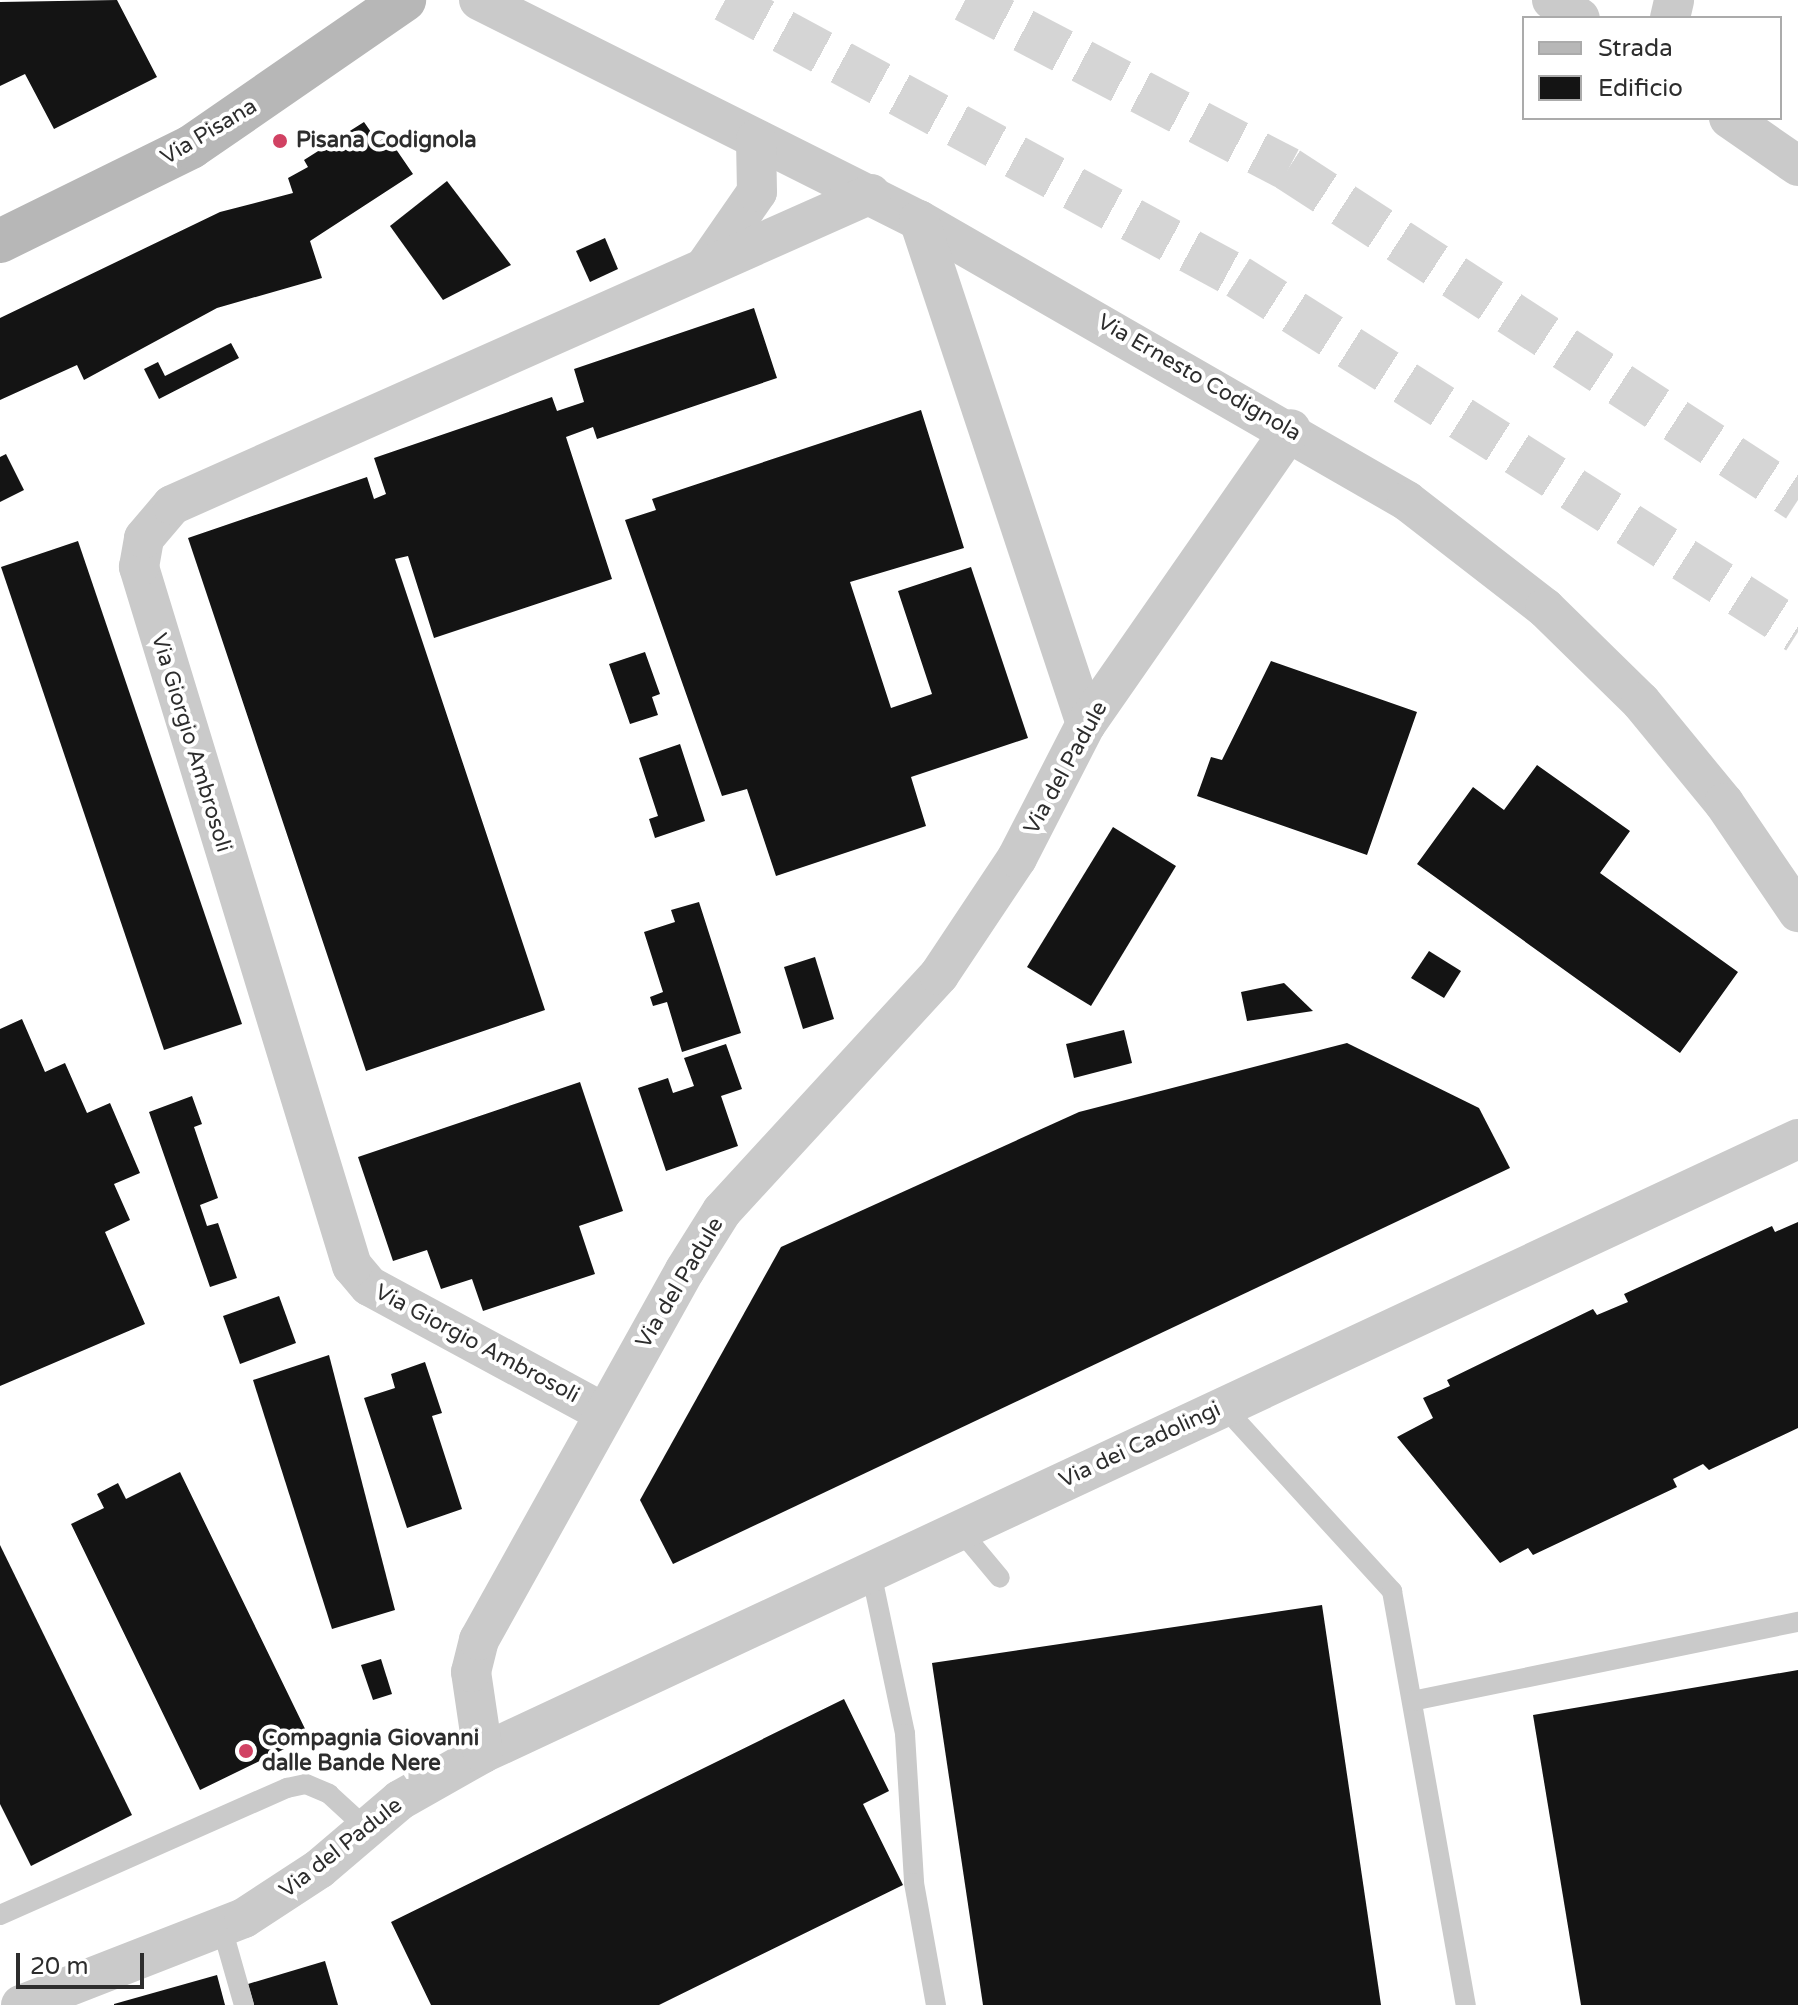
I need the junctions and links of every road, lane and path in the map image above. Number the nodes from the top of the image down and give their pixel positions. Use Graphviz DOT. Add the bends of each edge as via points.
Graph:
graph roads {
  1 [pos="404,0"];
  2 [pos="479,0"];
  3 [pos="1552,0"];
  4 [pos="1577,16"];
  5 [pos="1732,120"];
  6 [pos="756,139"];
  7 [pos="1798,166"];
  8 [pos="871,194"];
  9 [pos="919,220"];
  10 [pos="0,241"];
  11 [pos="705,267"];
  12 [pos="1291,429"];
  13 [pos="1086,724"];
  14 [pos="1798,912"];
  15 [pos="1798,1139"];
  16 [pos="1223,1406"];
  17 [pos="604,1413"];
  18 [pos="960,1530"];
  19 [pos="871,1572"];
  20 [pos="1000,1578"];
  21 [pos="1798,1622"];
  22 [pos="1412,1701"];
  23 [pos="483,1753"];
  24 [pos="365,1827"];
  25 [pos="0,1915"];
  26 [pos="222,1928"];
  27 [pos="21,2005"];
  28 [pos="244,2005"];
  29 [pos="936,2005"];
  30 [pos="1466,2005"];
  1 -- 10 [label="main road, Via Pisana" via="191,147"];
  2 -- 6 [label="street, Via Ernesto Codignola"];
  3 -- 4 [label="street"];
  5 -- 7 [label="street"];
  6 -- 8 [label="street, Via Ernesto Codignola"];
  6 -- 11 [label="street" via="757,192"];
  8 -- 9 [label="street, Via Ernesto Codignola"];
  8 -- 11 [label="street, Via Giorgio Ambrosoli"];
  9 -- 12 [label="street, Via Ernesto Codignola"];
  9 -- 13 [label="street"];
  11 -- 17 [label="street, Via Giorgio Ambrosoli" via="172,505 144,538 139,567 352,1266 369,1286"];
  12 -- 13 [label="street, Via del Padule"];
  12 -- 14 [label="street, Via Ernesto Codignola" via="1407,501 1568,629 1724,803"];
  13 -- 17 [label="street, Via del Padule" via="1017,858 939,975 722,1211"];
  15 -- 16 [label="street, Via dei Cadolingi"];
  16 -- 18 [label="street, Via dei Cadolingi"];
  16 -- 22 [label="lane" via="1392,1591"];
  17 -- 23 [label="street, Via del Padule" via="479,1640 471,1672"];
  18 -- 19 [label="street, Via dei Cadolingi"];
  18 -- 20 [label="lane"];
  19 -- 23 [label="street, Via dei Cadolingi"];
  19 -- 29 [label="lane" via="905,1734 914,1883"];
  21 -- 22 [label="lane"];
  22 -- 30 [label="lane"];
  23 -- 24 [label="street, Via del Padule"];
  24 -- 25 [label="lane" via="329,1794 296,1786"];
  24 -- 26 [label="street, Via del Padule" via="319,1869"];
  26 -- 27 [label="street, Via del Padule"];
  26 -- 28 [label="lane"];
}
